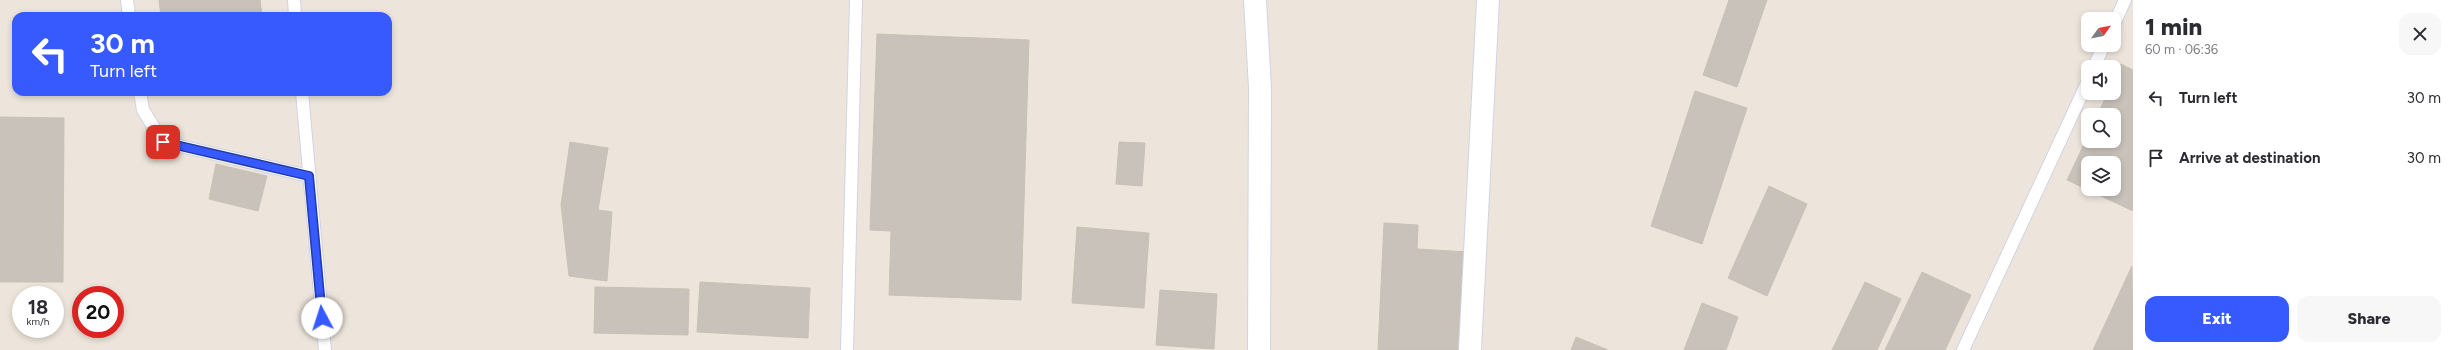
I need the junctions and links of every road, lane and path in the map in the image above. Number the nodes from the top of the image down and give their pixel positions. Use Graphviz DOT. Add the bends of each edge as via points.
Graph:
graph roads {
  1 [pos="126,0"];
  2 [pos="294,0"];
  3 [pos="856,0"];
  4 [pos="1255,0"];
  5 [pos="1488,0"];
  6 [pos="2125,0"];
  7 [pos="128,12"];
  8 [pos="295,12"];
  9 [pos="2120,12"];
  10 [pos="141,96"];
  11 [pos="302,96"];
  12 [pos="2081,96"];
  13 [pos="309,176"];
  14 [pos="325,350"];
  15 [pos="847,350"];
  16 [pos="1259,350"];
  17 [pos="1470,350"];
  18 [pos="1963,350"];
  1 -- 7 [label="lane"];
  2 -- 8 [label="lane"];
  3 -- 15 [label="lane"];
  4 -- 16 [label="street" via="1260,88"];
  5 -- 17 [label="street"];
  6 -- 9 [label="lane"];
  10 -- 13 [label="lane" via="143,110 163,142"];
  11 -- 13 [label="lane"];
  12 -- 18 [label="lane"];
  13 -- 14 [label="lane"];
}
